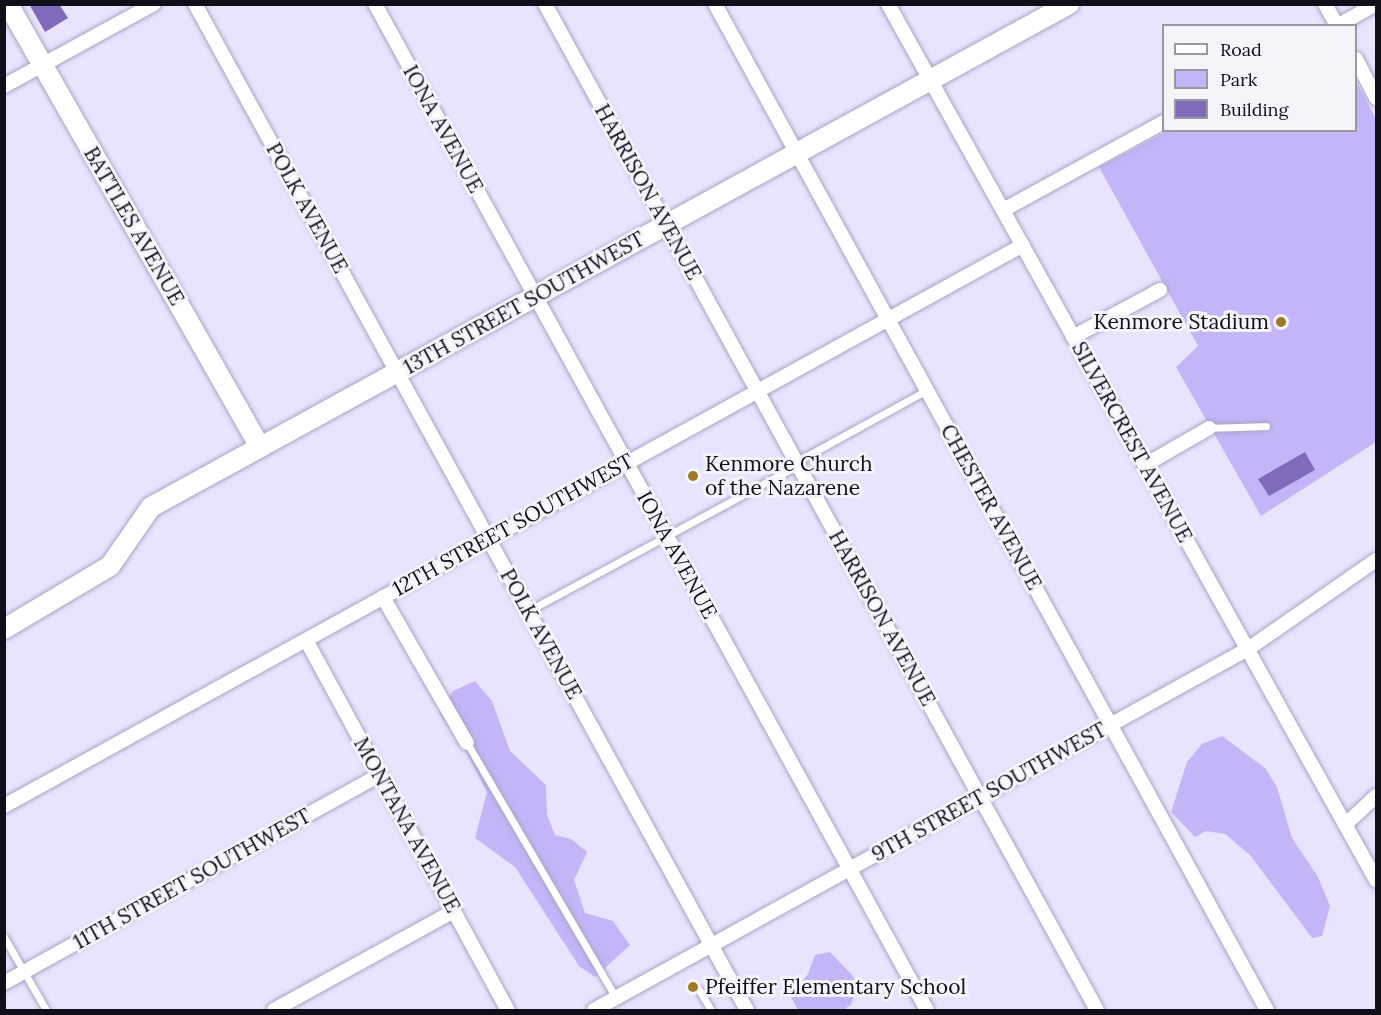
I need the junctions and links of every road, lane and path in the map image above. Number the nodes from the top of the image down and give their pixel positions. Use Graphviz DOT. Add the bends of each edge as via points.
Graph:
graph roads {
  1 [pos="8,4"];
  2 [pos="154,4"];
  3 [pos="195,4"];
  4 [pos="375,4"];
  5 [pos="545,4"];
  6 [pos="715,4"];
  7 [pos="888,4"];
  8 [pos="1069,4"];
  9 [pos="1325,4"];
  10 [pos="1376,4"];
  11 [pos="1336,24"];
  12 [pos="1339,24"];
  13 [pos="1357,61"];
  14 [pos="42,65"];
  15 [pos="930,80"];
  16 [pos="4,86"];
  17 [pos="1377,98"];
  18 [pos="1162,123"];
  19 [pos="797,154"];
  20 [pos="1003,210"];
  21 [pos="666,225"];
  22 [pos="1023,246"];
  23 [pos="1160,290"];
  24 [pos="535,297"];
  25 [pos="888,320"];
  26 [pos="1073,337"];
  27 [pos="397,372"];
  28 [pos="927,390"];
  29 [pos="757,392"];
  30 [pos="1266,426"];
  31 [pos="1209,428"];
  32 [pos="260,447"];
  33 [pos="626,463"];
  34 [pos="797,464"];
  35 [pos="1145,465"];
  36 [pos="665,534"];
  37 [pos="489,539"];
  38 [pos="1377,560"];
  39 [pos="383,597"];
  40 [pos="528,611"];
  41 [pos="4,628"];
  42 [pos="306,640"];
  43 [pos="1248,649"];
  44 [pos="1110,725"];
  45 [pos="467,743"];
  46 [pos="380,775"];
  47 [pos="1377,796"];
  48 [pos="981,798"];
  49 [pos="4,806"];
  50 [pos="1346,824"];
  51 [pos="850,870"];
  52 [pos="1377,879"];
  53 [pos="454,911"];
  54 [pos="4,937"];
  55 [pos="712,945"];
  56 [pos="25,972"];
  57 [pos="4,983"];
  58 [pos="699,990"];
  59 [pos="616,998"];
  60 [pos="46,1011"];
  61 [pos="274,1011"];
  62 [pos="508,1011"];
  63 [pos="594,1011"];
  64 [pos="711,1011"];
  65 [pos="747,1011"];
  66 [pos="927,1011"];
  67 [pos="1097,1011"];
  68 [pos="1267,1011"];
  1 -- 14 [label="street, BATTLES AVENUE"];
  2 -- 14 [label="street"];
  3 -- 27 [label="street, POLK AVENUE"];
  4 -- 24 [label="street, IONA AVENUE"];
  5 -- 21 [label="street, HARRISON AVENUE"];
  6 -- 19 [label="street, CHESTER AVENUE"];
  7 -- 15 [label="street, SILVERCREST AVENUE"];
  8 -- 15 [label="street, 13TH STREET SOUTHWEST"];
  9 -- 11 [label="street"];
  10 -- 12 [label="street"];
  13 -- 17 [label="street"];
  14 -- 16 [label="street"];
  14 -- 32 [label="street, BATTLES AVENUE"];
  15 -- 19 [label="street, 13TH STREET SOUTHWEST"];
  15 -- 20 [label="street, SILVERCREST AVENUE"];
  18 -- 20 [label="street"];
  19 -- 21 [label="street, 13TH STREET SOUTHWEST"];
  19 -- 25 [label="street, CHESTER AVENUE"];
  20 -- 22 [label="street, SILVERCREST AVENUE"];
  21 -- 24 [label="street, 13TH STREET SOUTHWEST"];
  21 -- 29 [label="street, HARRISON AVENUE"];
  22 -- 25 [label="street, 12TH STREET SOUTHWEST"];
  22 -- 26 [label="street, SILVERCREST AVENUE"];
  23 -- 26 [label="street"];
  24 -- 27 [label="street, 13TH STREET SOUTHWEST"];
  24 -- 33 [label="street, IONA AVENUE"];
  25 -- 28 [label="street, CHESTER AVENUE"];
  25 -- 29 [label="street, 12TH STREET SOUTHWEST"];
  26 -- 35 [label="street, SILVERCREST AVENUE"];
  27 -- 32 [label="street, 13TH STREET SOUTHWEST"];
  27 -- 37 [label="street, POLK AVENUE"];
  28 -- 34 [label="lane"];
  28 -- 44 [label="street, CHESTER AVENUE"];
  29 -- 33 [label="street, 12TH STREET SOUTHWEST"];
  29 -- 34 [label="street, HARRISON AVENUE"];
  30 -- 31 [label="lane"];
  31 -- 35 [label="street"];
  32 -- 41 [label="street, 13TH STREET SOUTHWEST" via="151,507 110,566"];
  33 -- 36 [label="street, IONA AVENUE"];
  33 -- 37 [label="street, 12TH STREET SOUTHWEST"];
  34 -- 36 [label="lane"];
  34 -- 48 [label="street, HARRISON AVENUE"];
  35 -- 43 [label="street, SILVERCREST AVENUE"];
  36 -- 40 [label="lane"];
  36 -- 51 [label="street, IONA AVENUE"];
  37 -- 39 [label="street, 12TH STREET SOUTHWEST"];
  37 -- 40 [label="street, POLK AVENUE"];
  38 -- 43 [label="street, 9TH STREET SOUTHWEST"];
  39 -- 42 [label="street, 12TH STREET SOUTHWEST"];
  39 -- 45 [label="street"];
  40 -- 55 [label="street, POLK AVENUE"];
  42 -- 46 [label="street, MONTANA AVENUE"];
  42 -- 49 [label="street, 12TH STREET SOUTHWEST"];
  43 -- 44 [label="street, 9TH STREET SOUTHWEST"];
  43 -- 50 [label="street, SILVERCREST AVENUE"];
  44 -- 48 [label="street, 9TH STREET SOUTHWEST"];
  44 -- 68 [label="street, CHESTER AVENUE"];
  45 -- 59 [label="lane"];
  46 -- 53 [label="street, MONTANA AVENUE"];
  46 -- 56 [label="street, 11TH STREET SOUTHWEST"];
  47 -- 50 [label="street"];
  48 -- 51 [label="street, 9TH STREET SOUTHWEST"];
  48 -- 67 [label="street, HARRISON AVENUE"];
  50 -- 52 [label="street, SILVERCREST AVENUE"];
  51 -- 55 [label="street, 9TH STREET SOUTHWEST"];
  51 -- 66 [label="street, IONA AVENUE"];
  53 -- 61 [label="street"];
  53 -- 62 [label="street, MONTANA AVENUE"];
  54 -- 56 [label="lane"];
  55 -- 59 [label="street, 9TH STREET SOUTHWEST"];
  55 -- 65 [label="street, POLK AVENUE"];
  56 -- 57 [label="street, 11TH STREET SOUTHWEST"];
  56 -- 60 [label="lane"];
  58 -- 64 [label="lane"];
  59 -- 63 [label="street, 9TH STREET SOUTHWEST"];
}
